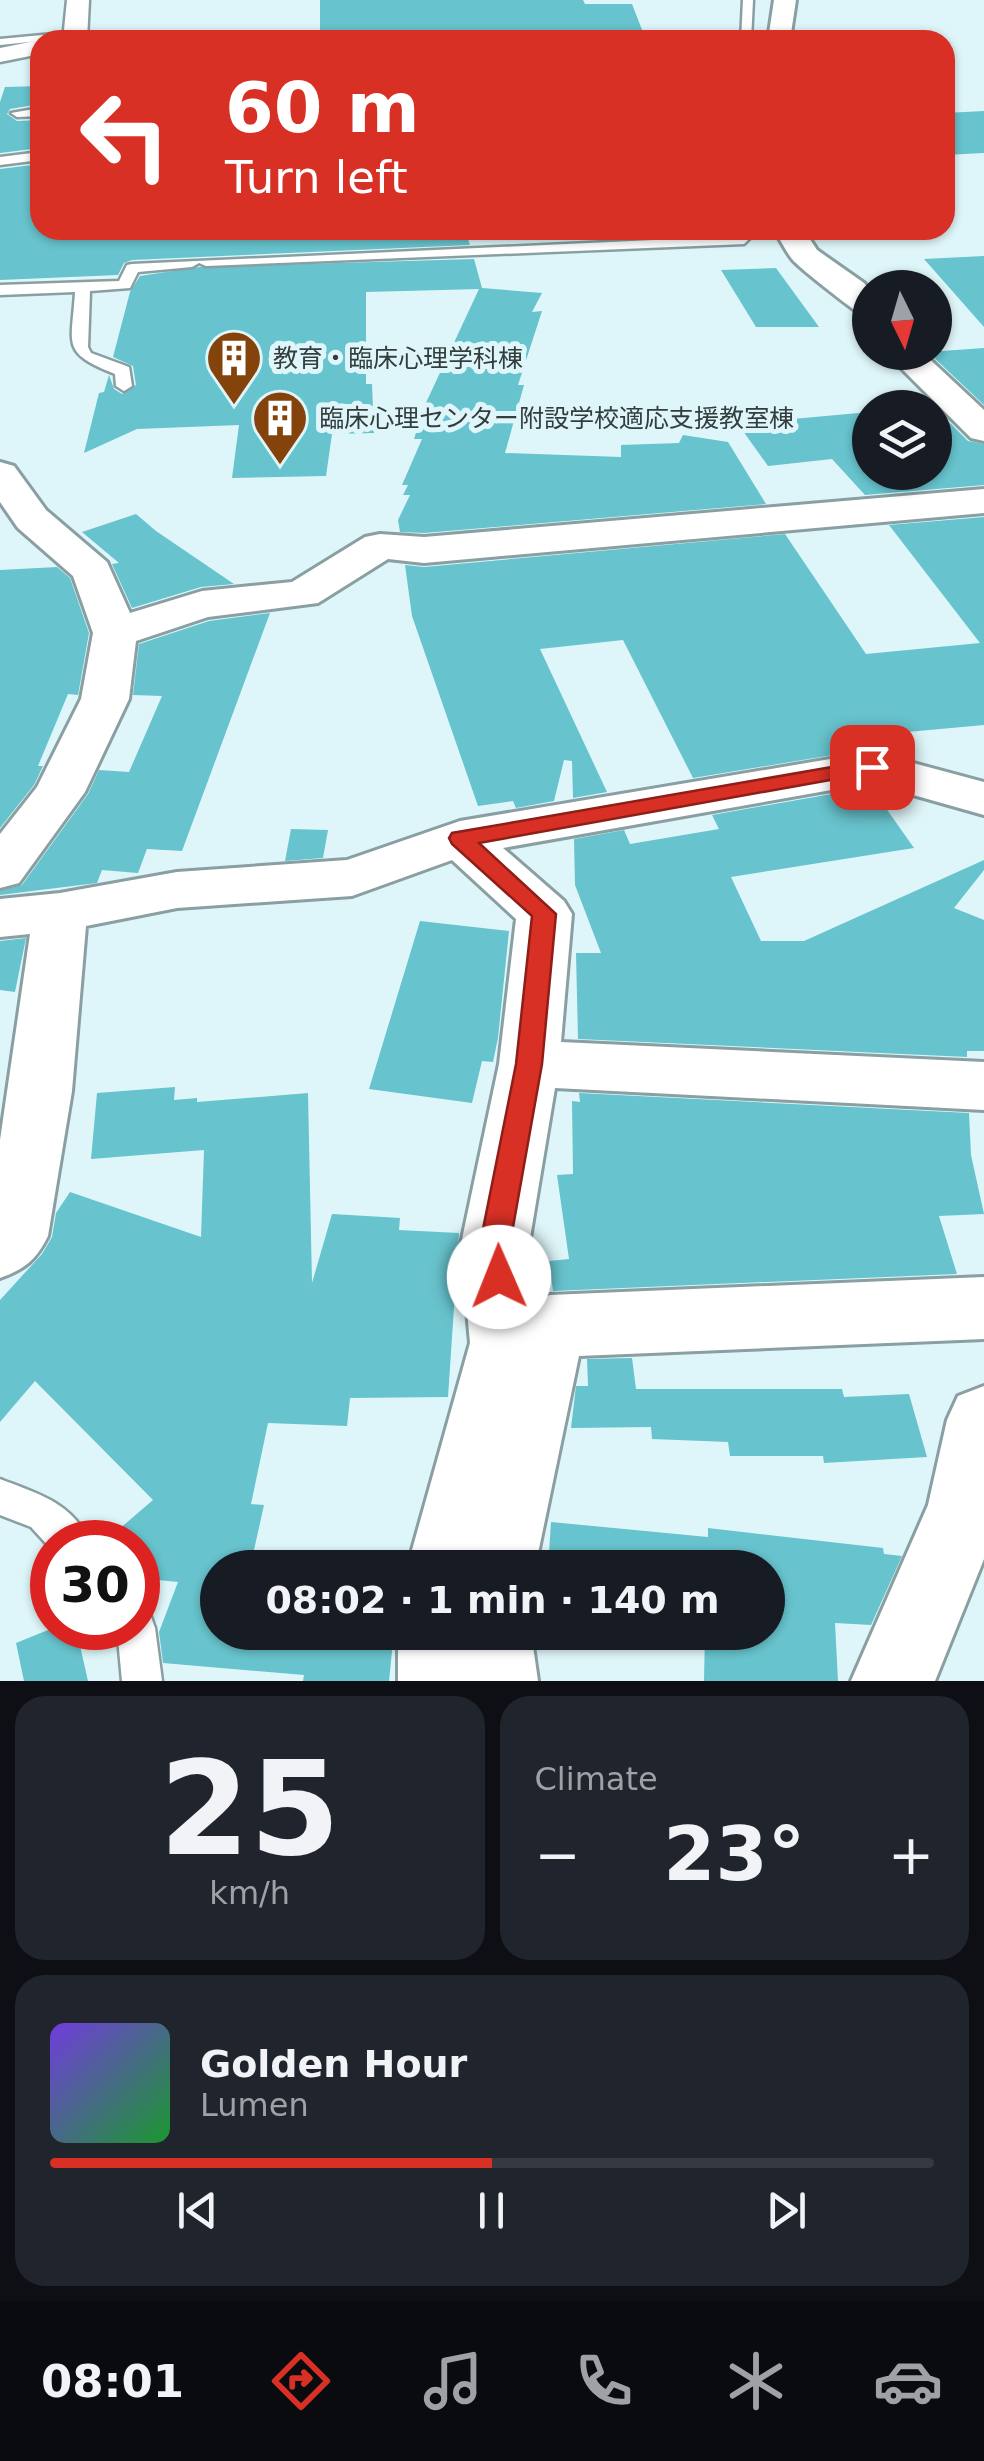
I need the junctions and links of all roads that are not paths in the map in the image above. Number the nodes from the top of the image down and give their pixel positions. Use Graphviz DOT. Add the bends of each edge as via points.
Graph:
graph roads {
  1 [pos="78,0"];
  2 [pos="748,0"];
  3 [pos="785,0"];
  4 [pos="75,30"];
  5 [pos="746,30"];
  6 [pos="780,30"];
  7 [pos="30,40"];
  8 [pos="0,42"];
  9 [pos="30,49"];
  10 [pos="0,56"];
  11 [pos="30,157"];
  12 [pos="0,161"];
  13 [pos="482,240"];
  14 [pos="744,240"];
  15 [pos="795,240"];
  16 [pos="486,251"];
  17 [pos="83,286"];
  18 [pos="852,289"];
  19 [pos="0,290"];
  20 [pos="923,370"];
  21 [pos="124,386"];
  22 [pos="977,415"];
  23 [pos="0,474"];
  24 [pos="984,501"];
  25 [pos="115,633"];
  26 [pos="984,798"];
  27 [pos="460,838"];
  28 [pos="0,870"];
  29 [pos="60,912"];
  30 [pos="0,918"];
  31 [pos="529,1064"];
  32 [pos="984,1086"];
  33 [pos="0,1249"];
  34 [pos="984,1308"];
  35 [pos="984,1420"];
  36 [pos="0,1497"];
  37 [pos="975,1507"];
  38 [pos="50,1520"];
  39 [pos="452,1550"];
  40 [pos="500,1550"];
  41 [pos="138,1650"];
  42 [pos="439,1650"];
  43 [pos="492,1650"];
  44 [pos="142,1681"];
  45 [pos="440,1681"];
  46 [pos="496,1681"];
  47 [pos="892,1681"];
  1 -- 4 [label="street"];
  2 -- 5 [label="lane"];
  3 -- 6 [label="street"];
  7 -- 8 [label="lane"];
  9 -- 10 [label="street"];
  11 -- 12 [label="lane"];
  13 -- 16 [label="lane"];
  14 -- 16 [label="lane"];
  15 -- 18 [label="street" via="804,256"];
  16 -- 17 [label="lane" via="199,262 132,268 125,285"];
  17 -- 19 [label="lane"];
  17 -- 21 [label="lane" via="80,347 85,356 123,371"];
  20 -- 22 [label="street"];
  23 -- 25 [label="street" via="32,518 92,571"];
  24 -- 25 [label="street" via="424,550 380,546 303,594 202,604"];
  25 -- 28 [label="street" via="105,699 60,792"];
  26 -- 27 [label="street" via="872,767"];
  27 -- 29 [label="street" via="352,878 177,890"];
  27 -- 31 [label="street" via="544,914"];
  29 -- 30 [label="street"];
  29 -- 33 [label="street" via="41,1091 14,1236"];
  31 -- 32 [label="street"];
  31 -- 39 [label="street" via="495,1244 506,1343"];
  34 -- 40 [label="street" via="550,1326"];
  35 -- 37 [label="street"];
  36 -- 38 [label="lane"];
  37 -- 47 [label="street"];
  41 -- 44 [label="lane"];
  42 -- 45 [label="street"];
  43 -- 46 [label="street"];
}
